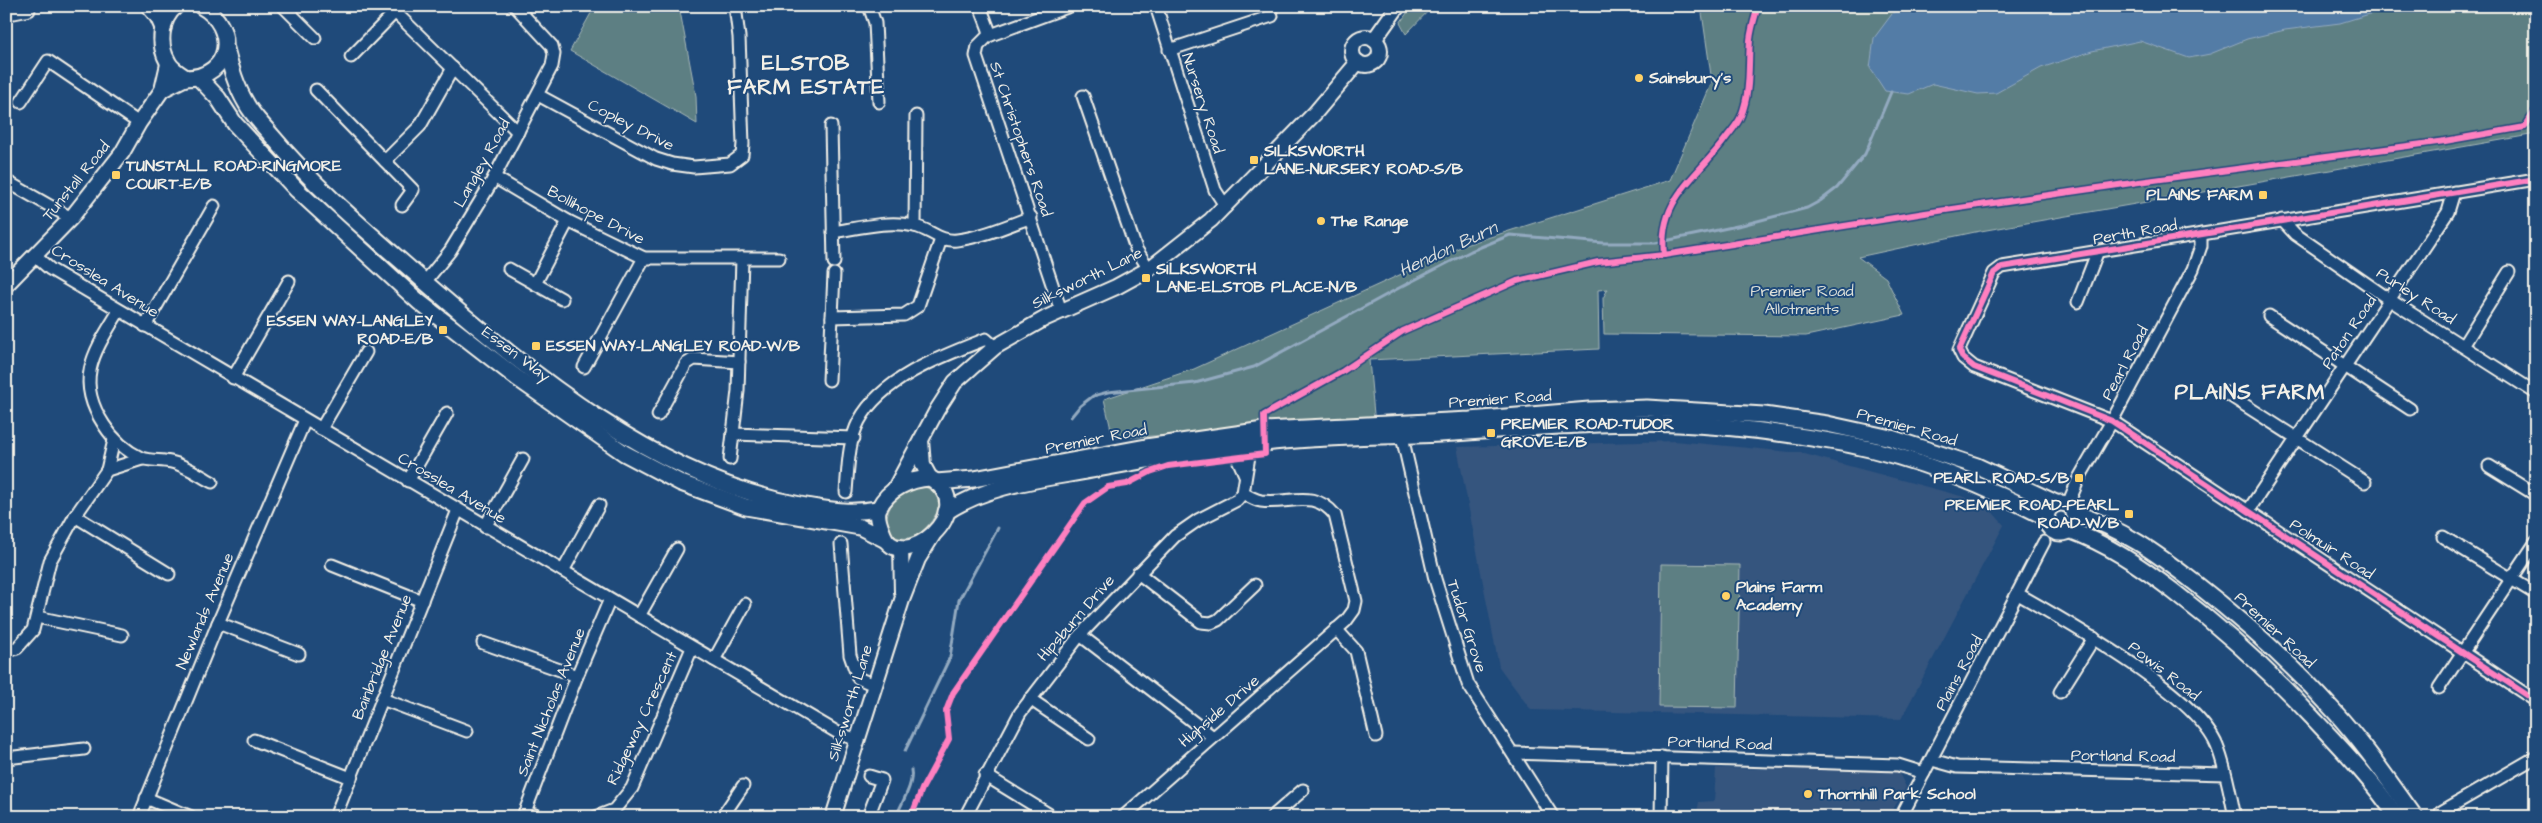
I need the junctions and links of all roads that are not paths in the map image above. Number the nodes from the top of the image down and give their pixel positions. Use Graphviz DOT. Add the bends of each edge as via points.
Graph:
graph roads {
  1 [pos="149,6"];
  2 [pos="176,6"];
  3 [pos="201,6"];
  4 [pos="284,6"];
  5 [pos="515,6"];
  6 [pos="735,6"];
  7 [pos="869,6"];
  8 [pos="980,6"];
  9 [pos="1070,6"];
  10 [pos="1156,6"];
  11 [pos="1398,6"];
  12 [pos="398,9"];
  13 [pos="6,10"];
  14 [pos="29,10"];
  15 [pos="218,13"];
  16 [pos="1272,16"];
  17 [pos="163,28"];
  18 [pos="991,35"];
  19 [pos="315,38"];
  20 [pos="1374,40"];
  21 [pos="226,49"];
  22 [pos="1169,50"];
  23 [pos="352,57"];
  24 [pos="1358,62"];
  25 [pos="168,64"];
  26 [pos="453,68"];
  27 [pos="193,78"];
  28 [pos="162,90"];
  29 [pos="316,90"];
  30 [pos="538,95"];
  31 [pos="1083,96"];
  32 [pos="21,102"];
  33 [pos="879,102"];
  34 [pos="916,116"];
  35 [pos="139,123"];
  36 [pos="831,126"];
  37 [pos="518,132"];
  38 [pos="385,161"];
  39 [pos="494,177"];
  40 [pos="2536,179"];
  41 [pos="6,181"];
  42 [pos="2454,192"];
  43 [pos="402,204"];
  44 [pos="214,206"];
  45 [pos="1226,207"];
  46 [pos="1031,217"];
  47 [pos="71,218"];
  48 [pos="2282,220"];
  49 [pos="568,221"];
  50 [pos="915,226"];
  51 [pos="833,232"];
  52 [pos="2201,234"];
  53 [pos="941,239"];
  54 [pos="2097,253"];
  55 [pos="35,256"];
  56 [pos="644,258"];
  57 [pos="742,258"];
  58 [pos="779,258"];
  59 [pos="509,269"];
  60 [pos="1149,270"];
  61 [pos="2508,272"];
  62 [pos="289,282"];
  63 [pos="425,282"];
  64 [pos="535,284"];
  65 [pos="6,285"];
  66 [pos="562,299"];
  67 [pos="2390,300"];
  68 [pos="2078,302"];
  69 [pos="119,311"];
  70 [pos="1061,311"];
  71 [pos="2269,316"];
  72 [pos="832,317"];
  73 [pos="146,326"];
  74 [pos="2463,346"];
  75 [pos="995,347"];
  76 [pos="366,352"];
  77 [pos="738,362"];
  78 [pos="584,367"];
  79 [pos="2344,368"];
  80 [pos="233,378"];
  81 [pos="829,380"];
  82 [pos="2535,391"];
  83 [pos="2226,394"];
  84 [pos="2410,409"];
  85 [pos="447,413"];
  86 [pos="658,416"];
  87 [pos="305,420"];
  88 [pos="2112,422"];
  89 [pos="321,429"];
  90 [pos="1401,430"];
  91 [pos="733,434"];
  92 [pos="854,438"];
  93 [pos="114,440"];
  94 [pos="921,440"];
  95 [pos="2296,440"];
  96 [pos="1256,444"];
  97 [pos="1229,448"];
  98 [pos="142,458"];
  99 [pos="523,459"];
  100 [pos="730,459"];
  101 [pos="2489,466"];
  102 [pos="107,470"];
  103 [pos="1245,475"];
  104 [pos="933,480"];
  105 [pos="408,481"];
  106 [pos="212,482"];
  107 [pos="2365,482"];
  108 [pos="894,490"];
  109 [pos="846,492"];
  110 [pos="1243,493"];
  111 [pos="2536,495"];
  112 [pos="599,505"];
  113 [pos="2066,507"];
  114 [pos="878,508"];
  115 [pos="458,510"];
  116 [pos="2248,511"];
  117 [pos="946,512"];
  118 [pos="75,516"];
  119 [pos="2047,518"];
  120 [pos="485,527"];
  121 [pos="2069,530"];
  122 [pos="933,534"];
  123 [pos="2443,536"];
  124 [pos="884,539"];
  125 [pos="2044,542"];
  126 [pos="2536,542"];
  127 [pos="841,544"];
  128 [pos="902,548"];
  129 [pos="677,550"];
  130 [pos="332,565"];
  131 [pos="563,571"];
  132 [pos="1138,573"];
  133 [pos="169,574"];
  134 [pos="2512,578"];
  135 [pos="1255,584"];
  136 [pos="2018,594"];
  137 [pos="2536,594"];
  138 [pos="610,599"];
  139 [pos="902,600"];
  140 [pos="422,601"];
  141 [pos="745,604"];
  142 [pos="639,616"];
  143 [pos="37,617"];
  144 [pos="218,623"];
  145 [pos="1336,629"];
  146 [pos="122,635"];
  147 [pos="1080,635"];
  148 [pos="2094,638"];
  149 [pos="483,643"];
  150 [pos="692,648"];
  151 [pos="6,652"];
  152 [pos="2463,652"];
  153 [pos="299,654"];
  154 [pos="714,660"];
  155 [pos="577,676"];
  156 [pos="874,685"];
  157 [pos="2439,688"];
  158 [pos="2060,692"];
  159 [pos="382,699"];
  160 [pos="1030,699"];
  161 [pos="2536,701"];
  162 [pos="467,731"];
  163 [pos="1376,736"];
  164 [pos="1214,737"];
  165 [pos="1089,739"];
  166 [pos="254,740"];
  167 [pos="858,740"];
  168 [pos="84,749"];
  169 [pos="1513,753"];
  170 [pos="1662,757"];
  171 [pos="2536,757"];
  172 [pos="6,758"];
  173 [pos="1932,760"];
  174 [pos="1924,774"];
  175 [pos="2225,774"];
  176 [pos="985,775"];
  177 [pos="869,776"];
  178 [pos="351,778"];
  179 [pos="743,786"];
  180 [pos="1302,790"];
  181 [pos="146,798"];
  182 [pos="2441,812"];
  183 [pos="524,814"];
  184 [pos="2392,815"];
  185 [pos="139,817"];
  186 [pos="190,817"];
  187 [pos="335,817"];
  188 [pos="541,817"];
  189 [pos="596,817"];
  190 [pos="722,817"];
  191 [pos="833,817"];
  192 [pos="868,817"];
  193 [pos="965,817"];
  194 [pos="1053,817"];
  195 [pos="1123,817"];
  196 [pos="1272,817"];
  197 [pos="1553,817"];
  198 [pos="1661,817"];
  199 [pos="1901,817"];
  200 [pos="2235,817"];
  201 [pos="2415,817"];
  1 -- 17 [label="main road"];
  2 -- 17 [label="main road" via="166,18"];
  3 -- 15 [label="main road"];
  4 -- 19 [label="street"];
  5 -- 30 [label="street, Langley Road" via="554,52 552,66"];
  6 -- 30 [label="street, Copley Drive" via="743,144 742,155 730,164 694,167 656,159"];
  7 -- 33 [label="street" via="875,23"];
  8 -- 18 [label="street"];
  9 -- 18 [label="street"];
  10 -- 22 [label="street, Nursery Road"];
  11 -- 20 [label="street"];
  12 -- 23 [label="street"];
  12 -- 26 [label="street"];
  13 -- 14 [label="street" via="14,13"];
  15 -- 21 [label="main road"];
  16 -- 22 [label="street"];
  17 -- 25 [label="main road, Tunstall Road" via="163,50"];
  18 -- 46 [label="street, St Christophers Road" via="978,46 977,61"];
  20 -- 24 [label="street, Silksworth Lane" via="1379,46 1377,58 1370,64"];
  20 -- 24 [label="street" via="1362,37 1354,42 1353,56"];
  21 -- 27 [label="main road, Tunstall Road" via="222,61 210,72"];
  21 -- 63 [label="main road, Essen Way" via="246,105 299,168"];
  22 -- 45 [label="street, Nursery Road" via="1215,190"];
  24 -- 45 [label="street, Silksworth Lane" via="1315,113"];
  25 -- 27 [label="main road"];
  25 -- 28 [label="street, Tunstall Road"];
  26 -- 37 [label="street"];
  26 -- 38 [label="street" via="420,126"];
  27 -- 28 [label="street, Tunstall Road"];
  27 -- 124 [label="main road, Essen Way" via="218,98 235,124 297,190 419,302 517,378 624,453 681,483 746,507 860,526"];
  28 -- 35 [label="street, Tunstall Road"];
  29 -- 38 [label="street"];
  30 -- 37 [label="street, Langley Road"];
  31 -- 60 [label="street" via="1136,249"];
  32 -- 35 [label="street" via="48,61"];
  34 -- 50 [label="street"];
  35 -- 47 [label="street, Tunstall Road" via="122,153"];
  36 -- 51 [label="street"];
  37 -- 39 [label="street, Langley Road"];
  38 -- 43 [label="street" via="413,190"];
  39 -- 49 [label="street, Bollihope Drive"];
  39 -- 63 [label="street, Langley Road" via="450,251"];
  40 -- 42 [label="street, Perth Road"];
  41 -- 47 [label="street"];
  42 -- 48 [label="street, Perth Road"];
  42 -- 67 [label="street, Paton Road" via="2448,212"];
  44 -- 73 [label="street"];
  45 -- 60 [label="street, Silksworth Lane"];
  46 -- 53 [label="street" via="989,232 956,240"];
  46 -- 70 [label="street, St Christophers Road"];
  47 -- 55 [label="street, Tunstall Road"];
  48 -- 52 [label="street, Perth Road"];
  48 -- 67 [label="street, Purley Road" via="2295,234"];
  49 -- 56 [label="street, Bollihope Drive"];
  49 -- 64 [label="street"];
  50 -- 51 [label="street" via="891,224"];
  50 -- 53 [label="street"];
  51 -- 72 [label="street"];
  52 -- 54 [label="street, Perth Road"];
  52 -- 88 [label="street, Pearl Road" via="2195,263"];
  53 -- 72 [label="street" via="918,306 904,315"];
  54 -- 68 [label="street"];
  54 -- 88 [label="street, Perth Road" via="2002,267 1994,273 1960,350 1963,358 1974,367"];
  55 -- 65 [label="street, Tunstall Road"];
  55 -- 69 [label="street, Crosslea Avenue" via="50,269"];
  56 -- 57 [label="street, Bollihope Drive"];
  56 -- 78 [label="street"];
  57 -- 58 [label="street, Bollihope Drive"];
  57 -- 77 [label="street"];
  59 -- 64 [label="street"];
  60 -- 70 [label="street, Silksworth Lane"];
  61 -- 74 [label="street"];
  62 -- 80 [label="street"];
  63 -- 114 [label="main road, Essen Way" via="469,322 596,416 684,465 742,490 784,502 854,513"];
  64 -- 66 [label="street"];
  67 -- 74 [label="street, Purley Road"];
  67 -- 79 [label="street, Paton Road"];
  69 -- 73 [label="street, Crosslea Avenue"];
  69 -- 93 [label="street" via="92,358 88,376 94,410"];
  70 -- 75 [label="street, Silksworth Lane"];
  71 -- 79 [label="street"];
  72 -- 81 [label="street"];
  73 -- 80 [label="street, Crosslea Avenue"];
  74 -- 82 [label="street, Purley Road"];
  75 -- 92 [label="street" via="986,339 936,358 879,393 858,422"];
  75 -- 94 [label="street, Silksworth Lane" via="955,382"];
  76 -- 89 [label="street"];
  77 -- 86 [label="street" via="694,359 686,364"];
  77 -- 91 [label="street"];
  79 -- 84 [label="street"];
  79 -- 95 [label="street, Paton Road"];
  80 -- 87 [label="street, Crosslea Avenue"];
  83 -- 95 [label="street"];
  85 -- 105 [label="street"];
  87 -- 89 [label="street, Crosslea Avenue"];
  87 -- 144 [label="street, Newlands Avenue"];
  88 -- 113 [label="street, Pearl Road"];
  88 -- 116 [label="street, Polmuir Road"];
  89 -- 105 [label="street, Crosslea Avenue"];
  90 -- 96 [label="main road, Premier Road"];
  90 -- 104 [label="main road, Premier Road" via="1264,430 1146,447 974,479"];
  90 -- 113 [label="main road, Premier Road" via="1647,408 1764,414 1891,438 1977,466"];
  90 -- 119 [label="main road, Premier Road" via="1678,424 1827,440 1878,450 1943,470"];
  90 -- 169 [label="street, Tudor Grove" via="1435,579 1468,684"];
  91 -- 92 [label="street"];
  91 -- 100 [label="street"];
  92 -- 109 [label="street"];
  93 -- 98 [label="street"];
  93 -- 102 [label="street"];
  94 -- 104 [label="street" via="922,465"];
  94 -- 108 [label="street, Silksworth Lane"];
  95 -- 107 [label="street"];
  95 -- 116 [label="street, Paton Road"];
  96 -- 97 [label="main road, Premier Road"];
  96 -- 103 [label="street"];
  97 -- 103 [label="street" via="1238,457"];
  97 -- 117 [label="main road, Premier Road" via="1036,481 978,495"];
  98 -- 102 [label="street"];
  98 -- 106 [label="street" via="173,462"];
  99 -- 120 [label="street"];
  101 -- 111 [label="street"];
  102 -- 118 [label="street"];
  103 -- 110 [label="street"];
  104 -- 108 [label="main road, Premier Road" via="915,479"];
  104 -- 117 [label="main road" via="944,491"];
  105 -- 115 [label="street, Crosslea Avenue"];
  108 -- 114 [label="main road, Premier Road"];
  110 -- 132 [label="street, Hipsburn Drive" via="1237,500 1175,536"];
  110 -- 145 [label="street, Highside Drive" via="1260,501 1316,500 1328,506 1335,515 1356,601 1354,610"];
  112 -- 131 [label="street"];
  113 -- 119 [label="main road"];
  113 -- 121 [label="main road" via="2073,522"];
  113 -- 201 [label="main road, Premier Road" via="2106,523 2142,544 2246,623 2335,712 2381,768"];
  114 -- 124 [label="main road"];
  115 -- 120 [label="street, Crosslea Avenue"];
  115 -- 140 [label="street, Bainbridge Avenue"];
  116 -- 152 [label="street, Polmuir Road"];
  117 -- 122 [label="main road, Premier Road"];
  118 -- 133 [label="street"];
  118 -- 143 [label="street" via="50,561"];
  119 -- 121 [label="main road" via="2046,524 2054,532"];
  120 -- 131 [label="street, Crosslea Avenue"];
  121 -- 184 [label="main road" via="2094,539 2126,557 2228,633 2327,732 2382,795"];
  122 -- 128 [label="main road, Premier Road" via="920,546"];
  122 -- 139 [label="street, Silksworth Lane" via="918,559"];
  123 -- 134 [label="street"];
  124 -- 128 [label="main road"];
  125 -- 136 [label="street, Plains Road"];
  126 -- 134 [label="street"];
  127 -- 156 [label="street" via="850,654 858,678"];
  128 -- 139 [label="street, Silksworth Lane"];
  129 -- 142 [label="street"];
  130 -- 140 [label="street"];
  131 -- 138 [label="street, Crosslea Avenue"];
  132 -- 135 [label="street" via="1201,622 1218,620"];
  132 -- 147 [label="street, Hipsburn Drive"];
  134 -- 137 [label="street"];
  134 -- 152 [label="street"];
  136 -- 148 [label="street, Powis Road"];
  136 -- 173 [label="street, Plains Road"];
  138 -- 142 [label="street, Crosslea Avenue"];
  138 -- 155 [label="street, Saint Nicholas Avenue"];
  139 -- 156 [label="street, Silksworth Lane"];
  140 -- 159 [label="street, Bainbridge Avenue"];
  141 -- 154 [label="street"];
  142 -- 150 [label="street, Crosslea Avenue"];
  143 -- 146 [label="street"];
  143 -- 151 [label="street" via="33,630 17,648"];
  144 -- 153 [label="street"];
  144 -- 181 [label="street, Newlands Avenue"];
  145 -- 163 [label="street" via="1356,651"];
  145 -- 164 [label="street, Highside Drive"];
  147 -- 160 [label="street, Hipsburn Drive"];
  147 -- 164 [label="street"];
  148 -- 158 [label="street"];
  148 -- 175 [label="street, Powis Road" via="2166,690 2202,722 2217,745"];
  149 -- 155 [label="street"];
  150 -- 154 [label="street, Crosslea Avenue"];
  150 -- 189 [label="street, Ridgeway Crescent" via="632,788 614,810"];
  152 -- 157 [label="street"];
  152 -- 161 [label="street, Polmuir Road"];
  154 -- 167 [label="street, Crosslea Avenue" via="840,734"];
  155 -- 183 [label="street, Saint Nicholas Avenue"];
  156 -- 167 [label="street, Silksworth Lane"];
  159 -- 162 [label="street"];
  159 -- 178 [label="street, Bainbridge Avenue"];
  160 -- 165 [label="street"];
  160 -- 176 [label="street, Hipsburn Drive"];
  164 -- 195 [label="street, Highside Drive"];
  166 -- 178 [label="street"];
  167 -- 191 [label="street, Silksworth Lane"];
  168 -- 172 [label="street"];
  169 -- 170 [label="street, Portland Road"];
  169 -- 197 [label="street, Tudor Grove"];
  170 -- 174 [label="street, Portland Road" via="1898,765"];
  170 -- 198 [label="street"];
  171 -- 182 [label="street"];
  173 -- 174 [label="street, Plains Road"];
  173 -- 175 [label="street, Portland Road" via="1957,767"];
  174 -- 199 [label="street, Plains Road"];
  175 -- 200 [label="street, Powis Road"];
  176 -- 193 [label="street, Hipsburn Drive"];
  176 -- 194 [label="street"];
  177 -- 192 [label="street" via="882,780"];
  178 -- 187 [label="street, Bainbridge Avenue"];
  179 -- 190 [label="street"];
  180 -- 196 [label="street"];
  181 -- 185 [label="street, Newlands Avenue"];
  181 -- 186 [label="street"];
  183 -- 188 [label="street"];
}
